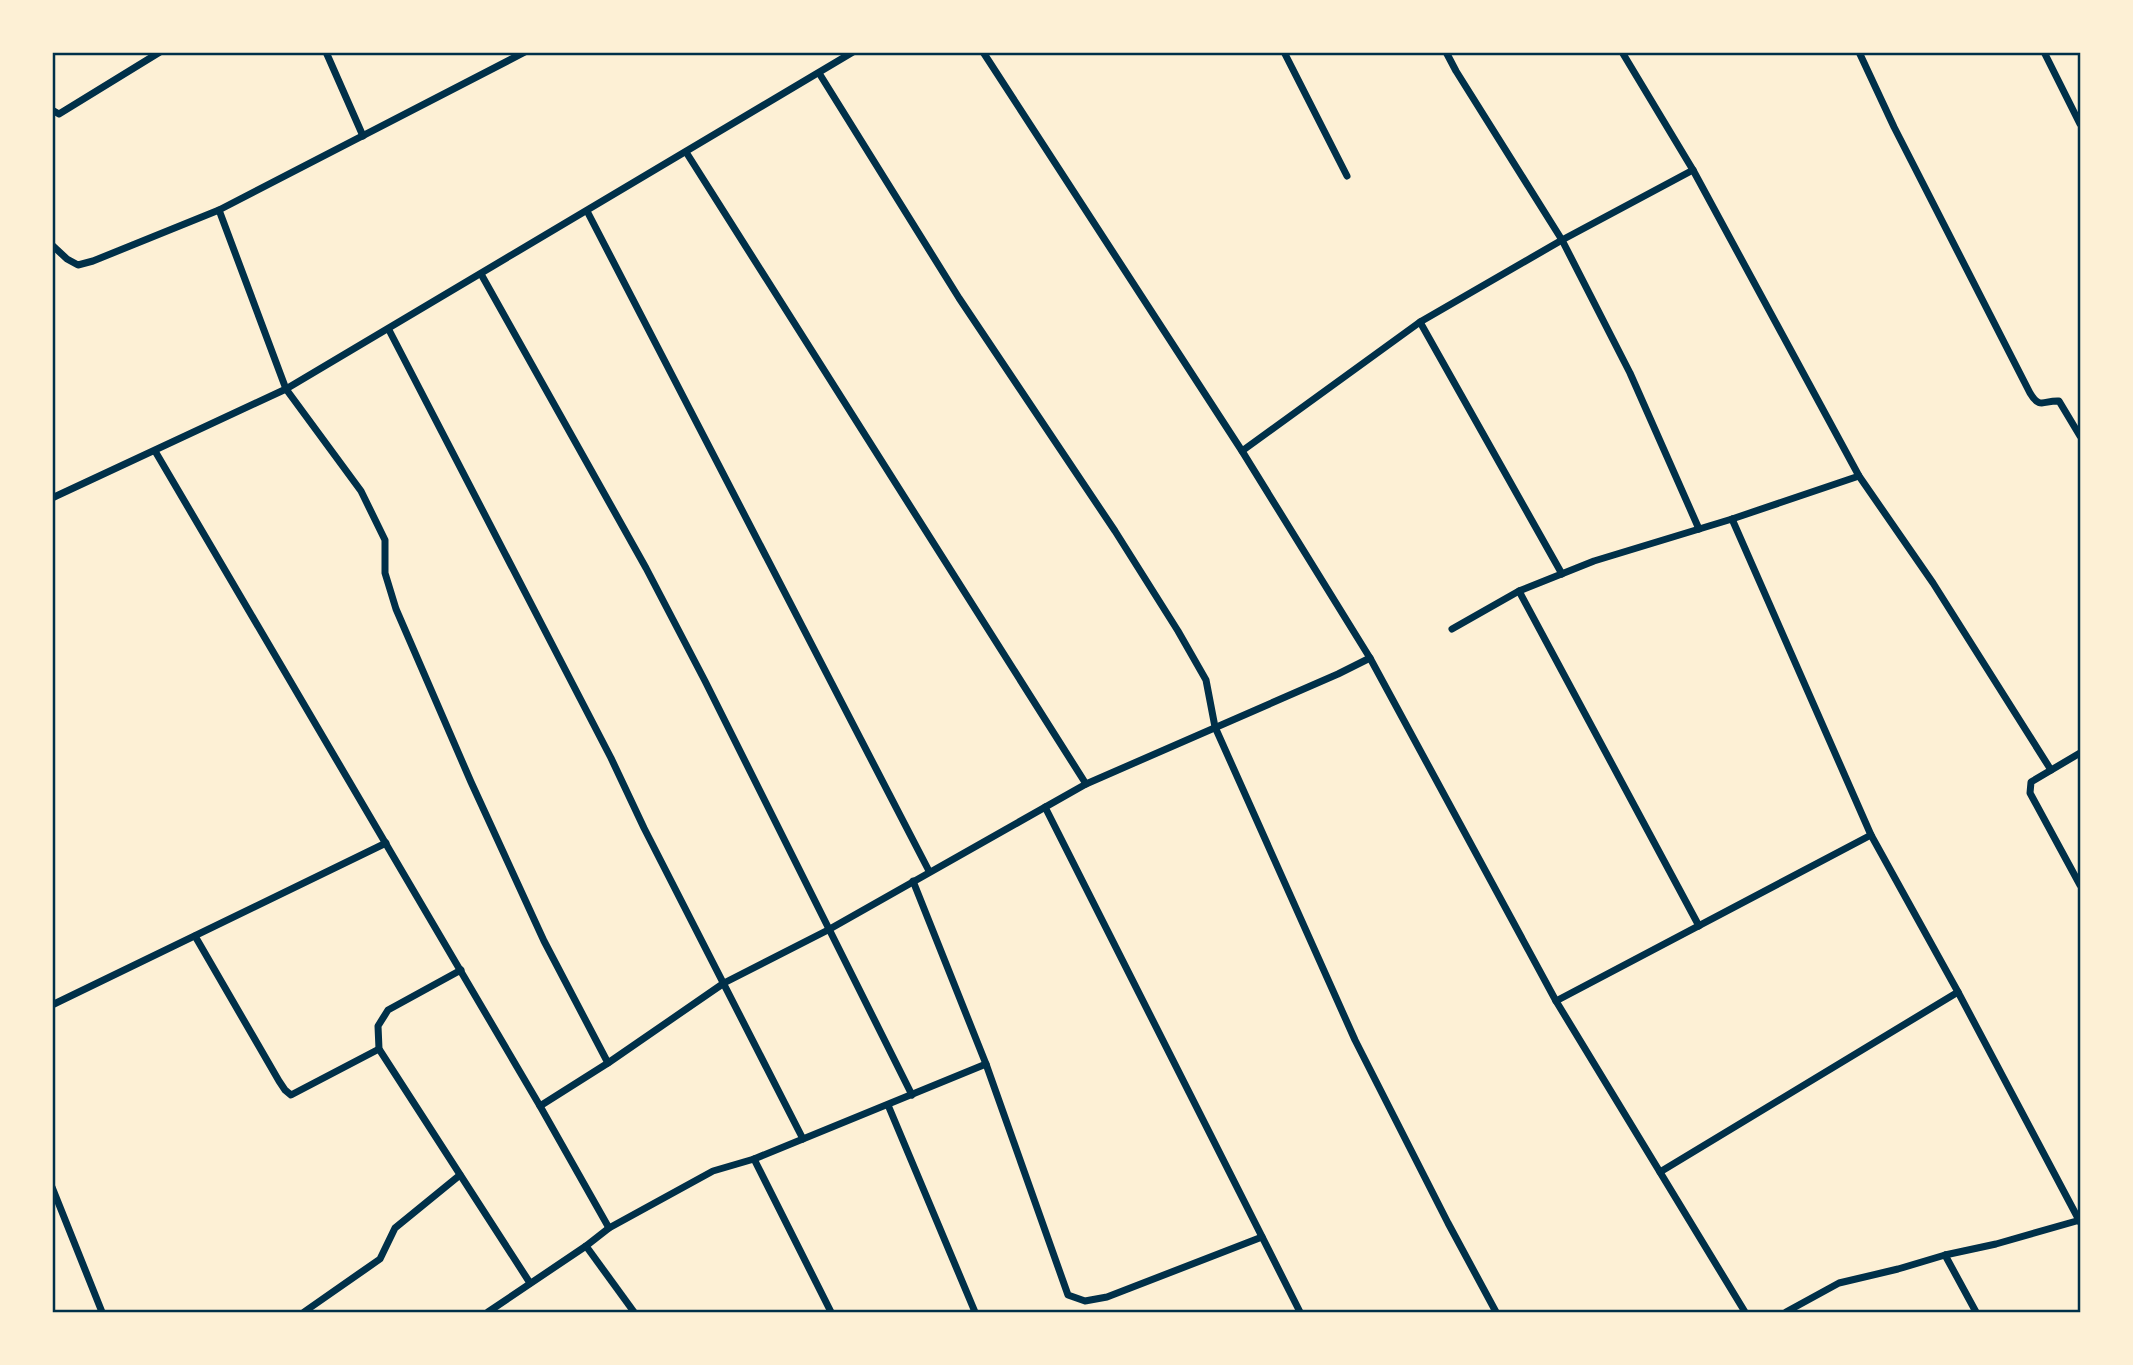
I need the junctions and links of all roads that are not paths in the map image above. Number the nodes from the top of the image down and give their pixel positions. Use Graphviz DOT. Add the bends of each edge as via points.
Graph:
graph roads {
  1 [pos="160,52"];
  2 [pos="326,52"];
  3 [pos="525,52"];
  4 [pos="853,52"];
  5 [pos="983,52"];
  6 [pos="1284,52"];
  7 [pos="1446,52"];
  8 [pos="1622,52"];
  9 [pos="1858,52"];
  10 [pos="2044,52"];
  11 [pos="819,73"];
  12 [pos="52,110"];
  13 [pos="2081,124"];
  14 [pos="363,136"];
  15 [pos="686,152"];
  16 [pos="1693,170"];
  17 [pos="1347,176"];
  18 [pos="219,210"];
  19 [pos="587,211"];
  20 [pos="1562,240"];
  21 [pos="52,245"];
  22 [pos="481,274"];
  23 [pos="1420,322"];
  24 [pos="388,330"];
  25 [pos="286,389"];
  26 [pos="2081,436"];
  27 [pos="155,451"];
  28 [pos="1242,452"];
  29 [pos="1859,477"];
  30 [pos="52,498"];
  31 [pos="1732,519"];
  32 [pos="1699,529"];
  33 [pos="1562,574"];
  34 [pos="1519,591"];
  35 [pos="1451,629"];
  36 [pos="1370,658"];
  37 [pos="1216,727"];
  38 [pos="2081,753"];
  39 [pos="2051,770"];
  40 [pos="1086,784"];
  41 [pos="1045,807"];
  42 [pos="1871,835"];
  43 [pos="386,843"];
  44 [pos="929,872"];
  45 [pos="913,881"];
  46 [pos="2081,885"];
  47 [pos="1699,926"];
  48 [pos="828,930"];
  49 [pos="195,936"];
  50 [pos="461,970"];
  51 [pos="724,983"];
  52 [pos="1958,992"];
  53 [pos="1556,1001"];
  54 [pos="52,1005"];
  55 [pos="379,1049"];
  56 [pos="608,1063"];
  57 [pos="986,1064"];
  58 [pos="912,1095"];
  59 [pos="888,1105"];
  60 [pos="540,1106"];
  61 [pos="803,1139"];
  62 [pos="754,1159"];
  63 [pos="1660,1172"];
  64 [pos="460,1175"];
  65 [pos="52,1186"];
  66 [pos="2080,1221"];
  67 [pos="609,1228"];
  68 [pos="1262,1237"];
  69 [pos="586,1246"];
  70 [pos="1945,1255"];
  71 [pos="530,1283"];
  72 [pos="102,1312"];
  73 [pos="304,1312"];
  74 [pos="488,1312"];
  75 [pos="634,1312"];
  76 [pos="831,1312"];
  77 [pos="975,1312"];
  78 [pos="1300,1312"];
  79 [pos="1496,1312"];
  80 [pos="1745,1312"];
  81 [pos="1786,1312"];
  82 [pos="1976,1312"];
  1 -- 12 [label="street" via="59,114"];
  2 -- 14 [label="street"];
  3 -- 14 [label="street"];
  4 -- 11 [label="street"];
  5 -- 28 [label="street"];
  6 -- 17 [label="street"];
  7 -- 20 [label="street"];
  8 -- 16 [label="street"];
  9 -- 26 [label="street" via="2034,401 2059,401"];
  10 -- 13 [label="street"];
  11 -- 15 [label="street"];
  11 -- 37 [label="street" via="958,298 1178,631 1206,680"];
  14 -- 18 [label="street"];
  15 -- 19 [label="street"];
  15 -- 40 [label="street"];
  16 -- 20 [label="street"];
  16 -- 29 [label="street"];
  18 -- 21 [label="street" via="93,261 78,264"];
  18 -- 25 [label="street"];
  19 -- 22 [label="street"];
  19 -- 44 [label="street"];
  20 -- 23 [label="street"];
  20 -- 32 [label="street" via="1630,373"];
  22 -- 24 [label="street"];
  22 -- 48 [label="street" via="646,568"];
  23 -- 28 [label="street"];
  23 -- 33 [label="street"];
  24 -- 25 [label="street"];
  24 -- 51 [label="street"];
  25 -- 27 [label="street"];
  25 -- 56 [label="street" via="361,491 384,540 385,573 396,609 544,941"];
  27 -- 30 [label="street"];
  27 -- 43 [label="street"];
  28 -- 36 [label="street"];
  29 -- 31 [label="street"];
  29 -- 39 [label="street" via="1933,583"];
  31 -- 32 [label="street"];
  31 -- 42 [label="street"];
  32 -- 33 [label="street"];
  33 -- 34 [label="street"];
  34 -- 35 [label="street"];
  34 -- 47 [label="street"];
  36 -- 37 [label="street"];
  36 -- 53 [label="street"];
  37 -- 40 [label="street"];
  37 -- 79 [label="street" via="1355,1040"];
  38 -- 39 [label="street"];
  39 -- 46 [label="street" via="2031,782 2030,793"];
  40 -- 41 [label="street"];
  41 -- 44 [label="street"];
  41 -- 68 [label="street"];
  42 -- 47 [label="street"];
  42 -- 52 [label="street"];
  43 -- 49 [label="street"];
  43 -- 50 [label="street"];
  44 -- 45 [label="street"];
  45 -- 48 [label="street"];
  45 -- 57 [label="street"];
  47 -- 53 [label="street"];
  48 -- 51 [label="street"];
  48 -- 58 [label="street"];
  49 -- 54 [label="street"];
  49 -- 55 [label="street" via="279,1082 291,1094"];
  50 -- 55 [label="street" via="388,1010 377,1026"];
  50 -- 60 [label="street"];
  51 -- 56 [label="street"];
  51 -- 61 [label="street"];
  52 -- 63 [label="street"];
  52 -- 66 [label="street"];
  53 -- 63 [label="street"];
  55 -- 64 [label="street"];
  56 -- 60 [label="street"];
  57 -- 58 [label="street"];
  57 -- 68 [label="street" via="1069,1295 1085,1301 1107,1297"];
  58 -- 59 [label="street"];
  59 -- 61 [label="street"];
  59 -- 77 [label="street"];
  60 -- 67 [label="street"];
  61 -- 62 [label="street"];
  62 -- 67 [label="street" via="713,1171"];
  62 -- 76 [label="street"];
  63 -- 80 [label="street"];
  64 -- 71 [label="street"];
  64 -- 73 [label="street" via="395,1228 380,1259"];
  65 -- 72 [label="street"];
  66 -- 70 [label="street"];
  67 -- 69 [label="street"];
  68 -- 78 [label="street"];
  69 -- 71 [label="street"];
  69 -- 75 [label="street"];
  70 -- 81 [label="street" via="1839,1283"];
  70 -- 82 [label="street"];
  71 -- 74 [label="street"];
}
